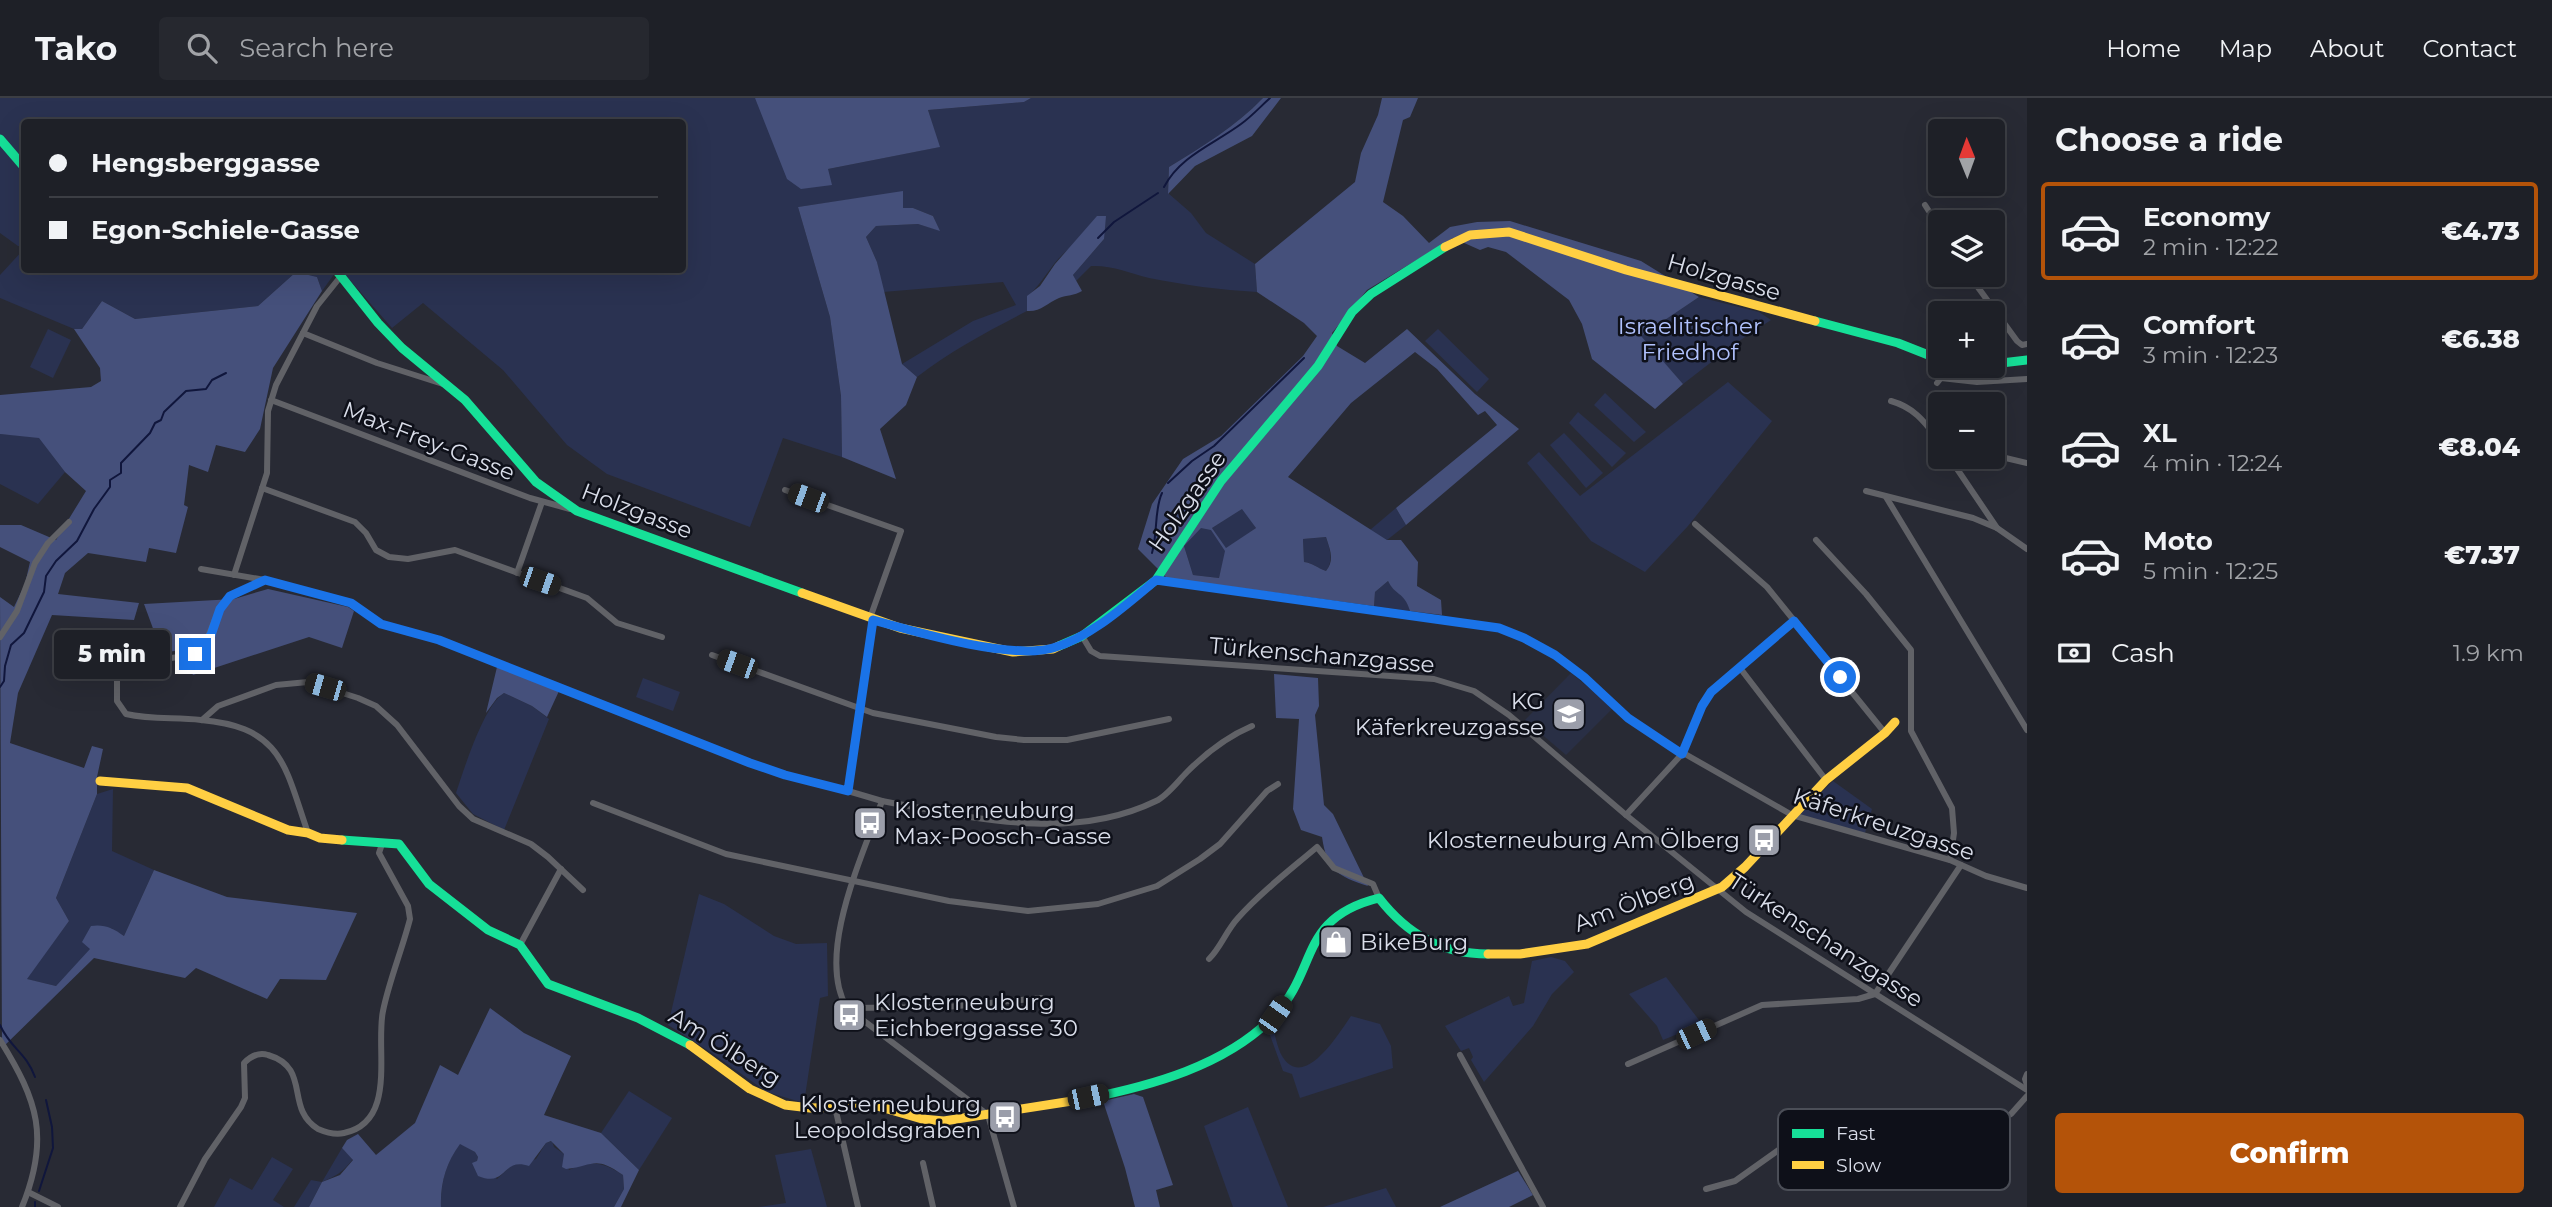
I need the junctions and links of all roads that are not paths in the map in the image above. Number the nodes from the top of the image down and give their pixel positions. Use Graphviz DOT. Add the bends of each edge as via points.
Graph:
graph roads {
  1 [pos="0,139"];
  2 [pos="21,164"];
  3 [pos="1925,205"];
  4 [pos="1928,210"];
  5 [pos="339,273"];
  6 [pos="1978,287"];
  7 [pos="303,333"];
  8 [pos="2024,344"];
  9 [pos="1928,355"];
  10 [pos="410,356"];
  11 [pos="2027,360"];
  12 [pos="2005,363"];
  13 [pos="402,371"];
  14 [pos="2027,379"];
  15 [pos="1937,383"];
  16 [pos="450,386"];
  17 [pos="271,400"];
  18 [pos="1891,401"];
  19 [pos="1928,426"];
  20 [pos="2005,457"];
  21 [pos="2027,463"];
  22 [pos="1957,469"];
  23 [pos="536,482"];
  24 [pos="262,488"];
  25 [pos="785,490"];
  26 [pos="1866,491"];
  27 [pos="1886,497"];
  28 [pos="530,498"];
  29 [pos="542,502"];
  30 [pos="576,510"];
  31 [pos="69,522"];
  32 [pos="1695,524"];
  33 [pos="1997,528"];
  34 [pos="1816,540"];
  35 [pos="2027,549"];
  36 [pos="201,569"];
  37 [pos="517,573"];
  38 [pos="234,575"];
  39 [pos="265,580"];
  40 [pos="1156,580"];
  41 [pos="871,619"];
  42 [pos="1794,621"];
  43 [pos="1082,636"];
  44 [pos="0,637"];
  45 [pos="662,637"];
  46 [pos="712,655"];
  47 [pos="1740,668"];
  48 [pos="861,709"];
  49 [pos="1168,719"];
  50 [pos="202,720"];
  51 [pos="1895,722"];
  52 [pos="1252,726"];
  53 [pos="2027,730"];
  54 [pos="1885,733"];
  55 [pos="1682,754"];
  56 [pos="1826,780"];
  57 [pos="100,781"];
  58 [pos="1278,784"];
  59 [pos="848,791"];
  60 [pos="882,801"];
  61 [pos="593,803"];
  62 [pos="1791,815"];
  63 [pos="1626,816"];
  64 [pos="308,833"];
  65 [pos="382,844"];
  66 [pos="1950,860"];
  67 [pos="1961,865"];
  68 [pos="561,869"];
  69 [pos="854,881"];
  70 [pos="2027,888"];
  71 [pos="583,890"];
  72 [pos="1717,891"];
  73 [pos="1379,898"];
  74 [pos="520,944"];
  75 [pos="1209,959"];
  76 [pos="1875,993"];
  77 [pos="1041,998"];
  78 [pos="847,1008"];
  79 [pos="0,1040"];
  80 [pos="1460,1055"];
  81 [pos="1628,1064"];
  82 [pos="2027,1074"];
  83 [pos="2027,1087"];
  84 [pos="2027,1096"];
  85 [pos="835,1107"];
  86 [pos="988,1115"];
  87 [pos="2010,1115"];
  88 [pos="1778,1150"];
  89 [pos="923,1163"];
  90 [pos="1706,1189"];
  91 [pos="28,1192"];
  92 [pos="22,1207"];
  93 [pos="58,1207"];
  94 [pos="180,1207"];
  95 [pos="858,1207"];
  96 [pos="933,1207"];
  97 [pos="1014,1207"];
  98 [pos="1543,1207"];
  1 -- 2 [label="street"];
  3 -- 4 [label="street"];
  5 -- 7 [label="street"];
  5 -- 10 [label="street, Holzgasse"];
  6 -- 8 [label="street" via="2017,341"];
  7 -- 13 [label="street"];
  7 -- 17 [label="street"];
  9 -- 40 [label="street, Holzgasse" via="1509,232 1470,235 1415,264 1352,312 1318,366 1221,481"];
  10 -- 13 [label="street"];
  10 -- 16 [label="street, Holzgasse"];
  11 -- 12 [label="street"];
  13 -- 16 [label="street"];
  14 -- 15 [label="street" via="1941,379"];
  16 -- 23 [label="street, Holzgasse"];
  17 -- 24 [label="street"];
  17 -- 28 [label="street, Max-Frey-Gasse"];
  18 -- 19 [label="street" via="1920,415"];
  20 -- 21 [label="street"];
  22 -- 33 [label="street"];
  23 -- 28 [label="street"];
  23 -- 30 [label="street, Holzgasse"];
  24 -- 37 [label="street" via="355,522 376,550 389,557 408,559 455,551"];
  24 -- 38 [label="street"];
  25 -- 41 [label="street" via="901,531"];
  26 -- 27 [label="street"];
  27 -- 33 [label="street"];
  27 -- 53 [label="street"];
  28 -- 29 [label="street, Max-Frey-Gasse"];
  29 -- 30 [label="street, Max-Frey-Gasse"];
  29 -- 37 [label="street"];
  30 -- 41 [label="street, Holzgasse"];
  31 -- 44 [label="street" via="35,563 17,611"];
  32 -- 42 [label="street" via="1767,587"];
  33 -- 35 [label="street"];
  34 -- 66 [label="street" via="1911,650 1911,731 1952,808"];
  36 -- 38 [label="street"];
  37 -- 45 [label="street" via="587,597 617,623"];
  38 -- 39 [label="street"];
  39 -- 50 [label="street" via="230,596 211,635 195,654 139,662 117,679 117,701 126,714"];
  39 -- 59 [label="street" via="351,603 381,624 439,640 750,763"];
  40 -- 43 [label="street, Holzgasse"];
  40 -- 55 [label="street, Käferkreuzgasse" via="1499,628 1555,655 1628,718"];
  41 -- 43 [label="street, Holzgasse" via="1013,652 1053,649"];
  41 -- 48 [label="street"];
  42 -- 47 [label="street"];
  42 -- 54 [label="street"];
  43 -- 63 [label="street, Türkenschanzgasse" via="1100,656 1434,678 1474,691 1509,715"];
  46 -- 48 [label="street"];
  47 -- 55 [label="street" via="1711,692"];
  47 -- 56 [label="street"];
  48 -- 49 [label="street" via="1024,740 1086,738"];
  48 -- 59 [label="street"];
  50 -- 64 [label="street" via="243,728 272,745 284,764"];
  50 -- 68 [label="street" via="218,706 276,685 308,682 358,698 376,706 397,725 473,819 531,844"];
  51 -- 54 [label="street, Am Ölberg"];
  52 -- 60 [label="street" via="1231,735 1201,758 1158,800 1081,822 989,821"];
  54 -- 56 [label="street, Am Ölberg"];
  55 -- 62 [label="street, Käferkreuzgasse"];
  55 -- 63 [label="street"];
  56 -- 62 [label="street, Am Ölberg"];
  57 -- 64 [label="street" via="187,788 288,831"];
  58 -- 69 [label="street" via="1200,859 1157,886 1098,904 1028,911"];
  59 -- 60 [label="street"];
  60 -- 69 [label="street"];
  61 -- 69 [label="street" via="726,854"];
  62 -- 66 [label="street, Käferkreuzgasse"];
  62 -- 72 [label="street, Am Ölberg"];
  63 -- 72 [label="street, Türkenschanzgasse"];
  64 -- 65 [label="street"];
  65 -- 74 [label="street" via="399,844 429,884 488,930"];
  65 -- 94 [label="street" via="379,853 408,906 410,919 383,1012 382,1074 371,1115 343,1134 323,1132 306,1121 290,1069 262,1053 249,1057 244,1062 241,1107 205,1159"];
  66 -- 67 [label="street, Käferkreuzgasse"];
  67 -- 70 [label="street, Käferkreuzgasse"];
  67 -- 76 [label="street"];
  68 -- 71 [label="street"];
  68 -- 74 [label="street"];
  69 -- 78 [label="street" via="836,971"];
  72 -- 73 [label="street, Am Ölberg" via="1587,944 1520,954 1467,954 1442,946 1397,922"];
  72 -- 76 [label="street, Türkenschanzgasse"];
  73 -- 75 [label="street" via="1373,884 1334,868 1317,847 1256,898"];
  73 -- 86 [label="street, Am Ölberg" via="1352,905 1331,920 1315,938 1275,1015 1222,1055 1140,1086"];
  74 -- 85 [label="street, Am Ölberg" via="548,984 658,1026 769,1100 788,1106"];
  76 -- 81 [label="street" via="1858,999 1762,1005"];
  76 -- 83 [label="street, Türkenschanzgasse"];
  77 -- 78 [label="street" via="947,1007"];
  78 -- 86 [label="street"];
  79 -- 91 [label="street" via="30,1093 36,1117 39,1147"];
  80 -- 98 [label="street"];
  82 -- 83 [label="street"];
  84 -- 87 [label="street"];
  85 -- 86 [label="street, Am Ölberg" via="879,1106 939,1122"];
  85 -- 95 [label="street"];
  86 -- 97 [label="street"];
  88 -- 90 [label="street" via="1735,1181"];
  89 -- 96 [label="street"];
  91 -- 92 [label="street"];
  91 -- 93 [label="street"];
}
